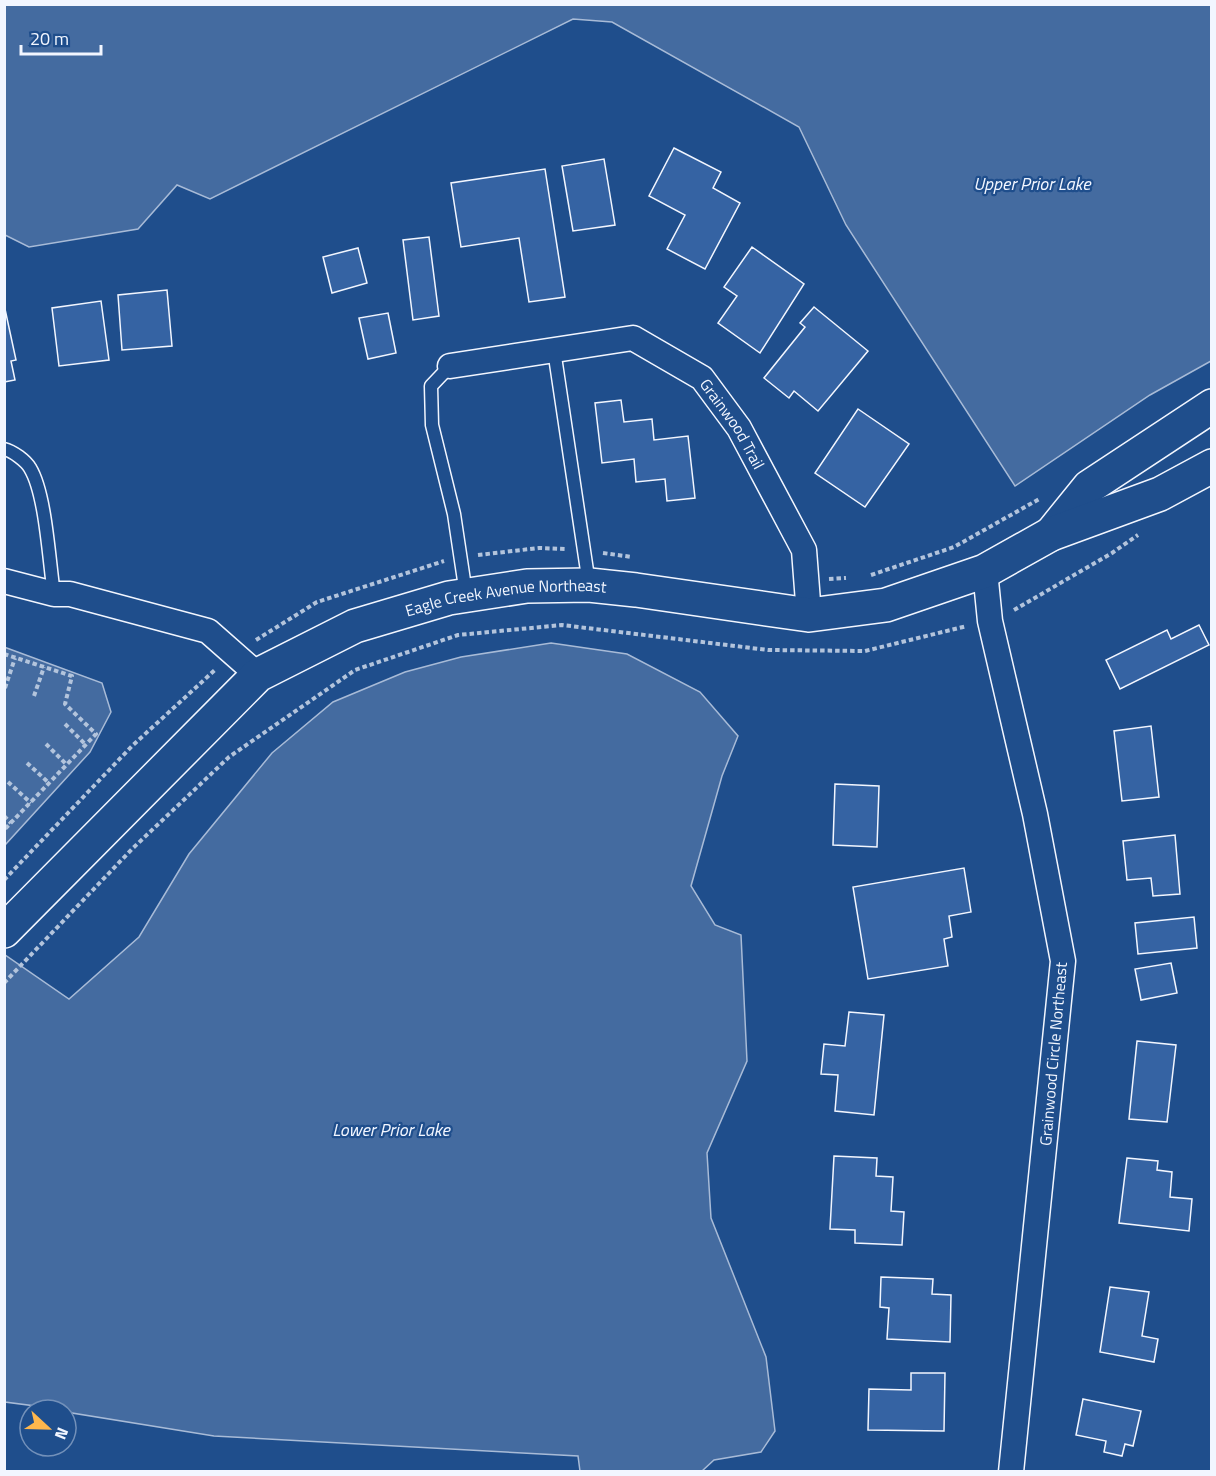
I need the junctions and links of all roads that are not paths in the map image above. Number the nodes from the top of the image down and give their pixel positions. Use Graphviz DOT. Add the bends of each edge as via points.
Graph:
graph roads {
  1 [pos="554,350"];
  2 [pos="450,366"];
  3 [pos="1212,406"];
  4 [pos="4,449"];
  5 [pos="1212,466"];
  6 [pos="1051,534"];
  7 [pos="984,571"];
  8 [pos="4,581"];
  9 [pos="589,585"];
  10 [pos="54,594"];
  11 [pos="467,597"];
  12 [pos="809,615"];
  13 [pos="258,675"];
  14 [pos="4,931"];
  15 [pos="1011,1472"];
  1 -- 2 [label="street, Grainwood Trail"];
  1 -- 9 [label="lane"];
  1 -- 12 [label="street, Grainwood Trail" via="633,338 702,378 739,428 804,550"];
  2 -- 11 [label="lane" via="431,386 432,425 454,514"];
  3 -- 6 [label="main road, Eagle Creek Avenue Northeast" via="1089,487"];
  4 -- 10 [label="lane" via="11,450 30,467 39,492"];
  5 -- 6 [label="main road, Eagle Creek Avenue Northeast" via="1160,494"];
  6 -- 7 [label="main road, Eagle Creek Avenue Northeast"];
  7 -- 12 [label="main road, Eagle Creek Avenue Northeast" via="886,604"];
  7 -- 15 [label="street, Grainwood Circle Northeast" via="990,621 1035,814 1063,961"];
  8 -- 10 [label="street"];
  9 -- 11 [label="main road, Eagle Creek Avenue Northeast" via="527,586"];
  9 -- 12 [label="main road, Eagle Creek Avenue Northeast"];
  10 -- 13 [label="street" via="70,594 208,631"];
  11 -- 13 [label="main road, Eagle Creek Avenue Northeast" via="448,598 355,626"];
  13 -- 14 [label="main road, Eagle Creek Avenue Northeast"];
}
